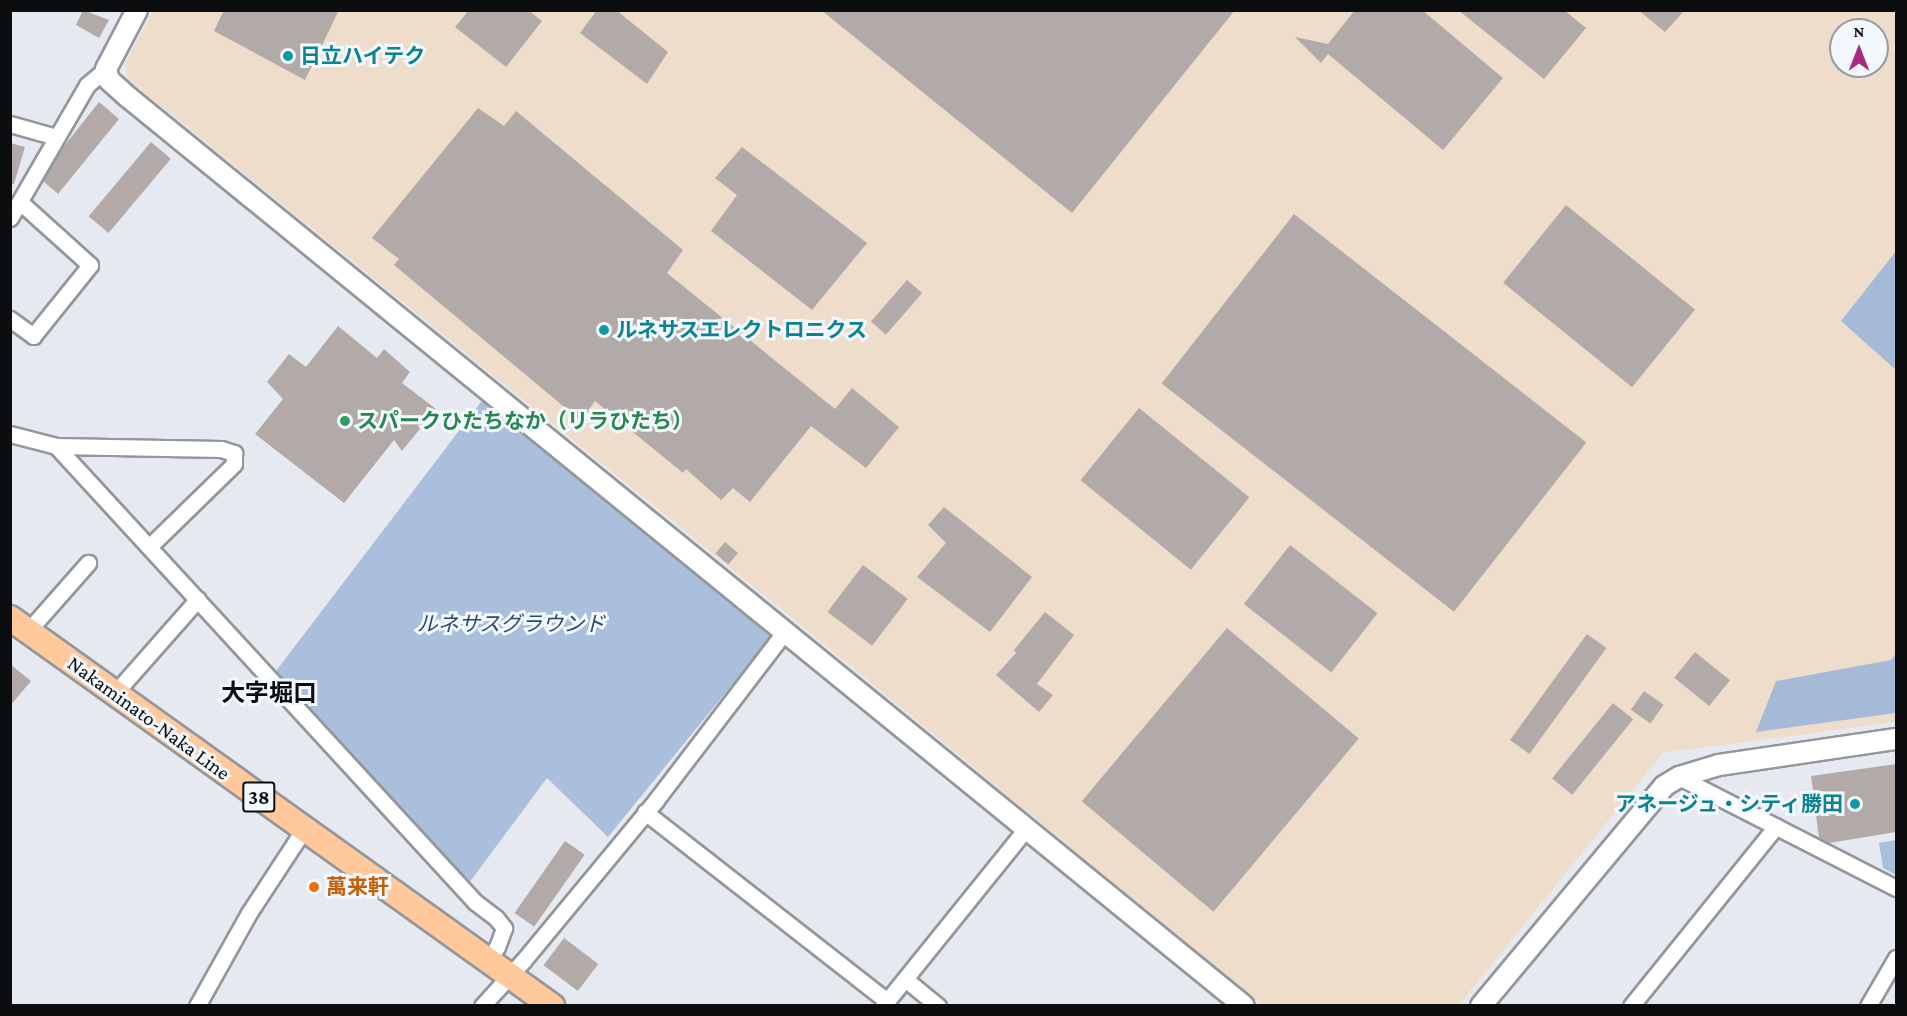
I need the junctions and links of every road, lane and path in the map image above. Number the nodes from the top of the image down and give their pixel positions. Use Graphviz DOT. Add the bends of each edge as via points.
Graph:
graph roads {
  1 [pos="137,10"];
  2 [pos="106,69"];
  3 [pos="10,124"];
  4 [pos="56,137"];
  5 [pos="20,202"];
  6 [pos="10,218"];
  7 [pos="10,318"];
  8 [pos="10,434"];
  9 [pos="56,446"];
  10 [pos="150,546"];
  11 [pos="88,563"];
  12 [pos="198,599"];
  13 [pos="20,624"];
  14 [pos="785,631"];
  15 [pos="115,693"];
  16 [pos="1896,740"];
  17 [pos="1679,777"];
  18 [pos="645,812"];
  19 [pos="1776,826"];
  20 [pos="304,829"];
  21 [pos="1026,829"];
  22 [pos="1896,888"];
  23 [pos="1896,958"];
  24 [pos="488,960"];
  25 [pos="509,975"];
  26 [pos="905,979"];
  27 [pos="885,1003"];
  28 [pos="1238,1004"];
  29 [pos="197,1005"];
  30 [pos="482,1005"];
  31 [pos="552,1005"];
  32 [pos="938,1005"];
  33 [pos="1481,1005"];
  34 [pos="1631,1005"];
  35 [pos="1869,1005"];
  1 -- 2 [label="street"];
  2 -- 4 [label="street" via="87,85"];
  2 -- 14 [label="street" via="109,80 128,97"];
  3 -- 4 [label="street"];
  4 -- 5 [label="street"];
  5 -- 6 [label="street"];
  5 -- 7 [label="street" via="90,265 33,336"];
  8 -- 9 [label="street"];
  9 -- 10 [label="street"];
  9 -- 10 [label="street" via="221,449 234,453 234,464"];
  10 -- 12 [label="street"];
  11 -- 13 [label="street"];
  12 -- 15 [label="street"];
  12 -- 24 [label="street" via="475,902 496,918 504,928"];
  13 -- 15 [label="main road, Nakaminato-Naka Line / 38"];
  14 -- 18 [label="street"];
  14 -- 21 [label="street"];
  15 -- 20 [label="main road, Nakaminato-Naka Line / 38"];
  16 -- 17 [label="street" via="1719,765"];
  17 -- 19 [label="street"];
  17 -- 33 [label="street" via="1664,786"];
  18 -- 25 [label="street"];
  18 -- 27 [label="street"];
  19 -- 22 [label="street"];
  19 -- 34 [label="street"];
  20 -- 24 [label="main road, Nakaminato-Naka Line / 38"];
  20 -- 29 [label="street" via="249,913"];
  21 -- 26 [label="street"];
  21 -- 28 [label="street"];
  23 -- 35 [label="street"];
  24 -- 25 [label="main road, Nakaminato-Naka Line / 38"];
  25 -- 30 [label="street"];
  25 -- 31 [label="main road, Nakaminato-Naka Line / 38"];
  26 -- 27 [label="street"];
  26 -- 32 [label="street"];
}
